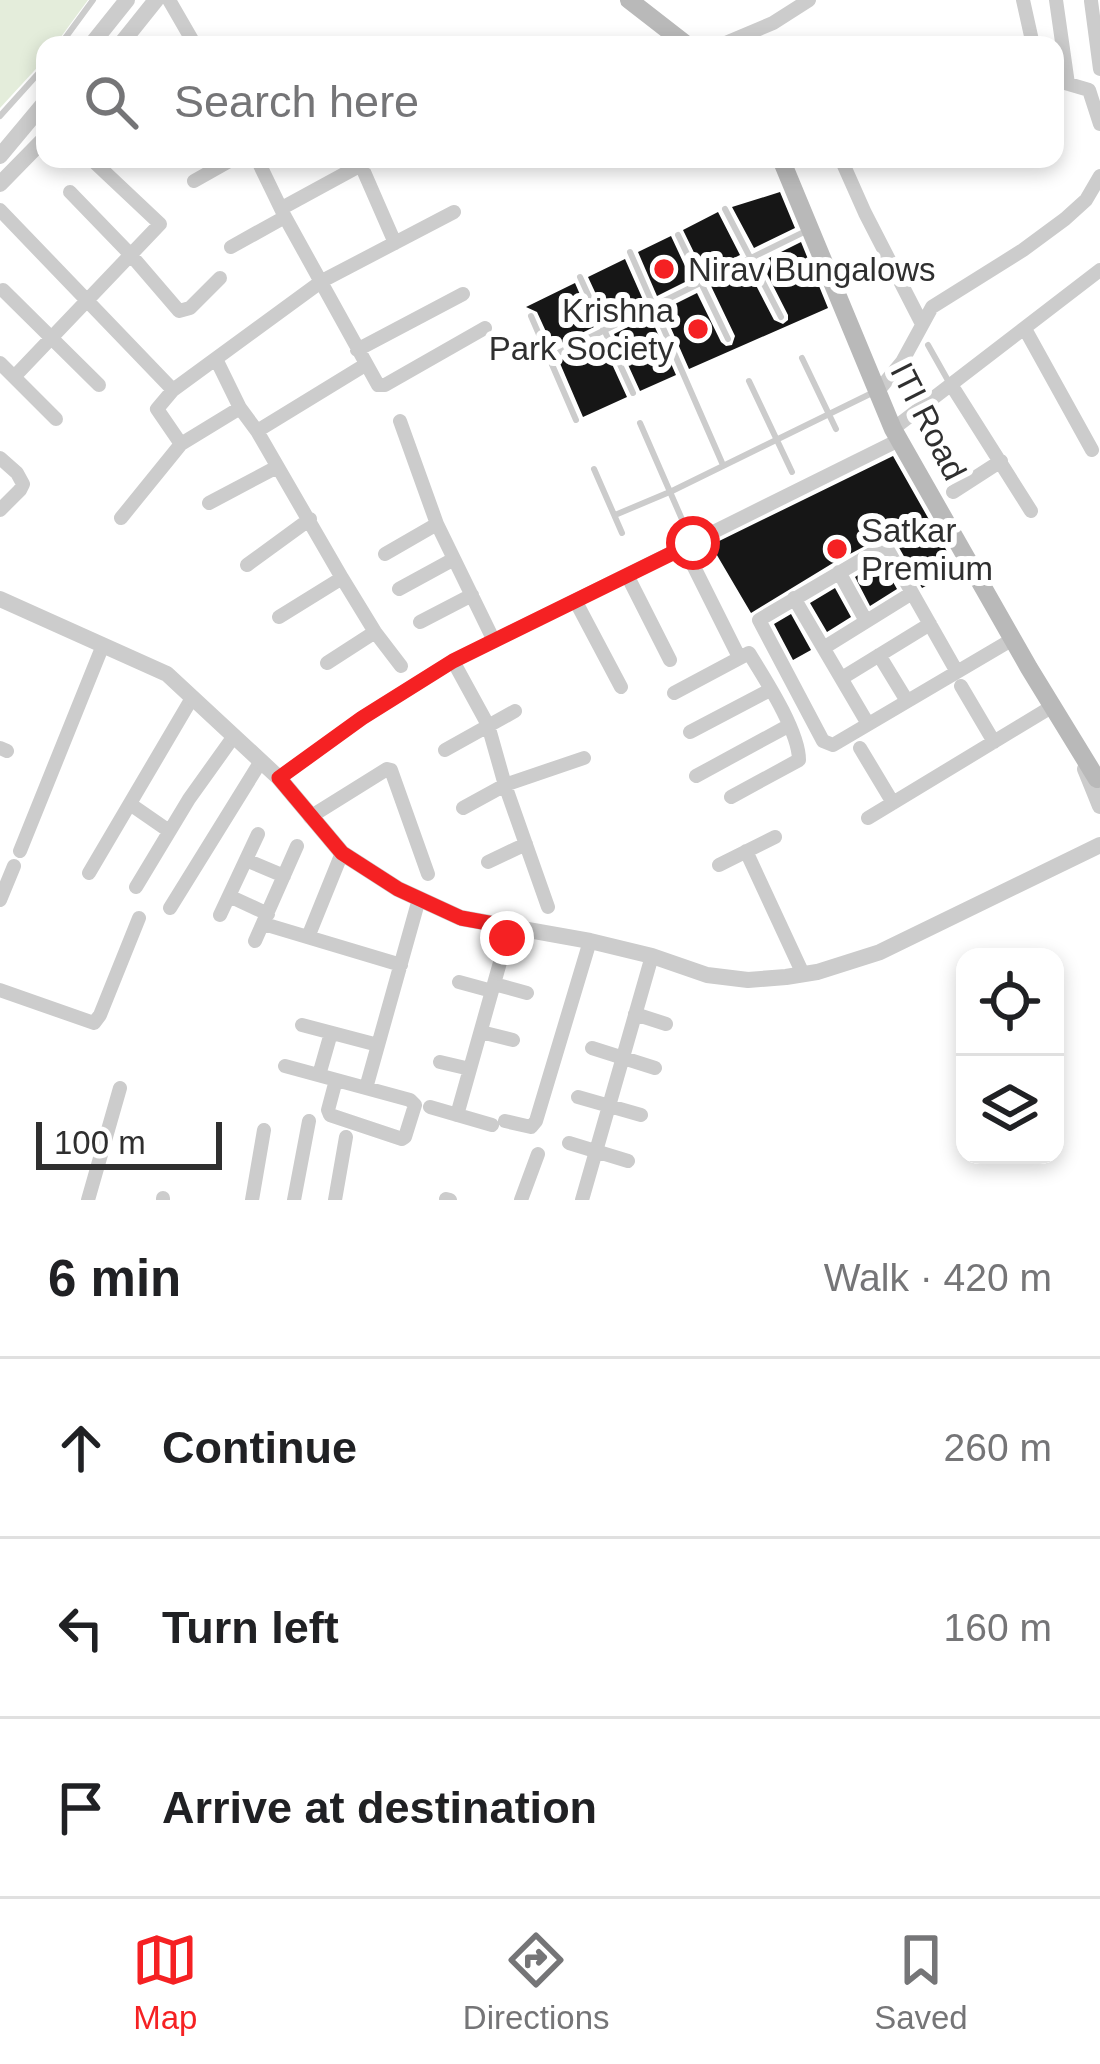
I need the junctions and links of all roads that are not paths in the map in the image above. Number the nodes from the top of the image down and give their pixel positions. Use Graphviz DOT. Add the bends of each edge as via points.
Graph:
graph roads {
  1 [pos="93,0"];
  2 [pos="128,0"];
  3 [pos="156,0"];
  4 [pos="169,0"];
  5 [pos="629,0"];
  6 [pos="809,0"];
  7 [pos="1023,0"];
  8 [pos="1056,0"];
  9 [pos="1090,1"];
  10 [pos="67,36"];
  11 [pos="98,36"];
  12 [pos="127,36"];
  13 [pos="190,36"];
  14 [pos="675,36"];
  15 [pos="742,36"];
  16 [pos="1031,36"];
  17 [pos="1062,36"];
  18 [pos="1064,52"];
  19 [pos="1100,72"];
  20 [pos="36,76"];
  21 [pos="1069,84"];
  22 [pos="36,113"];
  23 [pos="0,116"];
  24 [pos="1100,124"];
  25 [pos="36,147"];
  26 [pos="0,156"];
  27 [pos="101,168"];
  28 [pos="217,168"];
  29 [pos="262,168"];
  30 [pos="356,168"];
  31 [pos="368,168"];
  32 [pos="785,168"];
  33 [pos="845,168"];
  34 [pos="1100,176"];
  35 [pos="194,181"];
  36 [pos="0,184"];
  37 [pos="70,192"];
  38 [pos="725,209"];
  39 [pos="0,210"];
  40 [pos="454,212"];
  41 [pos="284,213"];
  42 [pos="812,229"];
  43 [pos="678,235"];
  44 [pos="395,243"];
  45 [pos="231,247"];
  46 [pos="630,252"];
  47 [pos="130,254"];
  48 [pos="751,260"];
  49 [pos="1100,270"];
  50 [pos="580,277"];
  51 [pos="220,278"];
  52 [pos="322,281"];
  53 [pos="701,283"];
  54 [pos="3,290"];
  55 [pos="463,293"];
  56 [pos="86,300"];
  57 [pos="654,306"];
  58 [pos="531,316"];
  59 [pos="781,316"];
  60 [pos="922,324"];
  61 [pos="485,328"];
  62 [pos="1024,329"];
  63 [pos="604,330"];
  64 [pos="51,337"];
  65 [pos="728,339"];
  66 [pos="928,345"];
  67 [pos="357,350"];
  68 [pos="550,357"];
  69 [pos="802,358"];
  70 [pos="216,359"];
  71 [pos="0,363"];
  72 [pos="365,365"];
  73 [pos="14,377"];
  74 [pos="749,381"];
  75 [pos="99,385"];
  76 [pos="952,386"];
  77 [pos="173,390"];
  78 [pos="878,391"];
  79 [pos="633,394"];
  80 [pos="240,408"];
  81 [pos="829,414"];
  82 [pos="56,419"];
  83 [pos="577,420"];
  84 [pos="400,421"];
  85 [pos="640,423"];
  86 [pos="836,429"];
  87 [pos="257,431"];
  88 [pos="896,434"];
  89 [pos="778,440"];
  90 [pos="181,444"];
  91 [pos="1091,450"];
  92 [pos="0,458"];
  93 [pos="1000,461"];
  94 [pos="723,465"];
  95 [pos="277,467"];
  96 [pos="594,469"];
  97 [pos="792,472"];
  98 [pos="672,491"];
  99 [pos="952,492"];
  100 [pos="209,503"];
  101 [pos="0,510"];
  102 [pos="1031,512"];
  103 [pos="615,515"];
  104 [pos="121,518"];
  105 [pos="310,519"];
  106 [pos="437,524"];
  107 [pos="622,533"];
  108 [pos="688,545"];
  109 [pos="385,554"];
  110 [pos="454,560"];
  111 [pos="248,565"];
  112 [pos="838,572"];
  113 [pos="627,575"];
  114 [pos="342,578"];
  115 [pos="400,589"];
  116 [pos="912,593"];
  117 [pos="472,595"];
  118 [pos="794,598"];
  119 [pos="0,599"];
  120 [pos="576,602"];
  121 [pos="279,617"];
  122 [pos="866,621"];
  123 [pos="420,622"];
  124 [pos="930,624"];
  125 [pos="375,632"];
  126 [pos="1013,639"];
  127 [pos="494,641"];
  128 [pos="103,646"];
  129 [pos="824,647"];
  130 [pos="879,656"];
  131 [pos="739,657"];
  132 [pos="670,660"];
  133 [pos="453,661"];
  134 [pos="327,663"];
  135 [pos="401,665"];
  136 [pos="842,678"];
  137 [pos="959,679"];
  138 [pos="621,687"];
  139 [pos="770,690"];
  140 [pos="674,693"];
  141 [pos="192,698"];
  142 [pos="907,701"];
  143 [pos="1053,706"];
  144 [pos="515,711"];
  145 [pos="868,724"];
  146 [pos="488,725"];
  147 [pos="788,726"];
  148 [pos="690,732"];
  149 [pos="234,736"];
  150 [pos="994,742"];
  151 [pos="860,748"];
  152 [pos="446,749"];
  153 [pos="584,758"];
  154 [pos="261,761"];
  155 [pos="1094,769"];
  156 [pos="696,776"];
  157 [pos="279,778"];
  158 [pos="505,785"];
  159 [pos="730,797"];
  160 [pos="892,803"];
  161 [pos="130,804"];
  162 [pos="1100,806"];
  163 [pos="463,808"];
  164 [pos="310,818"];
  165 [pos="868,818"];
  166 [pos="169,831"];
  167 [pos="258,834"];
  168 [pos="775,837"];
  169 [pos="526,844"];
  170 [pos="1100,845"];
  171 [pos="297,846"];
  172 [pos="746,851"];
  173 [pos="342,853"];
  174 [pos="246,860"];
  175 [pos="488,862"];
  176 [pos="719,865"];
  177 [pos="89,873"];
  178 [pos="428,874"];
  179 [pos="284,876"];
  180 [pos="136,886"];
  181 [pos="230,896"];
  182 [pos="419,899"];
  183 [pos="0,900"];
  184 [pos="548,907"];
  185 [pos="170,908"];
  186 [pos="220,916"];
  187 [pos="139,918"];
  188 [pos="266,919"];
  189 [pos="510,927"];
  190 [pos="308,937"];
  191 [pos="255,941"];
  192 [pos="590,941"];
  193 [pos="652,956"];
  194 [pos="400,965"];
  195 [pos="803,974"];
  196 [pos="459,982"];
  197 [pos="493,988"];
  198 [pos="0,990"];
  199 [pos="527,993"];
  200 [pos="635,1014"];
  201 [pos="666,1024"];
  202 [pos="302,1025"];
  203 [pos="481,1032"];
  204 [pos="332,1033"];
  205 [pos="513,1040"];
  206 [pos="378,1046"];
  207 [pos="592,1048"];
  208 [pos="622,1058"];
  209 [pos="440,1062"];
  210 [pos="285,1066"];
  211 [pos="655,1067"];
  212 [pos="470,1069"];
  213 [pos="319,1076"];
  214 [pos="337,1080"];
  215 [pos="120,1088"];
  216 [pos="366,1088"];
  217 [pos="578,1096"];
  218 [pos="609,1106"];
  219 [pos="430,1107"];
  220 [pos="457,1115"];
  221 [pos="641,1115"];
  222 [pos="310,1121"];
  223 [pos="264,1130"];
  224 [pos="346,1137"];
  225 [pos="569,1143"];
  226 [pos="596,1151"];
  227 [pos="538,1154"];
  228 [pos="628,1160"];
  229 [pos="88,1200"];
  230 [pos="252,1200"];
  231 [pos="293,1200"];
  232 [pos="335,1200"];
  233 [pos="521,1200"];
  234 [pos="582,1200"];
  1 -- 10 [label="lane"];
  2 -- 11 [label="street"];
  3 -- 12 [label="street"];
  4 -- 13 [label="street"];
  5 -- 14 [label="main road"];
  6 -- 15 [label="street"];
  7 -- 16 [label="street"];
  8 -- 17 [label="street"];
  9 -- 19 [label="street"];
  18 -- 21 [label="street"];
  19 -- 21 [label="street"];
  20 -- 23 [label="lane"];
  21 -- 24 [label="street" via="1091,92"];
  22 -- 26 [label="street"];
  25 -- 36 [label="street"];
  27 -- 47 [label="street" via="160,224"];
  28 -- 35 [label="street"];
  29 -- 41 [label="street"];
  30 -- 41 [label="street"];
  31 -- 44 [label="street"];
  32 -- 42 [label="main road, ITI Road"];
  33 -- 60 [label="street"];
  34 -- 60 [label="street" via="1065,219 939,301"];
  37 -- 47 [label="street"];
  38 -- 48 [label="lane"];
  39 -- 56 [label="street"];
  40 -- 44 [label="street"];
  41 -- 45 [label="street"];
  41 -- 52 [label="street"];
  42 -- 48 [label="lane"];
  42 -- 78 [label="main road, ITI Road"];
  43 -- 53 [label="lane"];
  44 -- 52 [label="street"];
  46 -- 57 [label="lane"];
  47 -- 51 [label="street" via="182,312"];
  47 -- 56 [label="street"];
  48 -- 53 [label="lane"];
  48 -- 59 [label="lane"];
  49 -- 62 [label="street"];
  50 -- 63 [label="lane"];
  52 -- 67 [label="street"];
  52 -- 70 [label="street"];
  53 -- 57 [label="lane"];
  53 -- 65 [label="lane"];
  54 -- 64 [label="street"];
  55 -- 67 [label="street"];
  56 -- 64 [label="street"];
  56 -- 77 [label="street"];
  57 -- 63 [label="lane"];
  57 -- 94 [label="lane"];
  58 -- 68 [label="lane"];
  60 -- 78 [label="street"];
  61 -- 72 [label="street" via="385,386"];
  62 -- 76 [label="street"];
  62 -- 91 [label="street"];
  63 -- 68 [label="lane"];
  63 -- 79 [label="lane"];
  64 -- 73 [label="street"];
  64 -- 75 [label="street"];
  66 -- 76 [label="lane"];
  67 -- 72 [label="street"];
  68 -- 83 [label="lane"];
  69 -- 81 [label="lane"];
  70 -- 77 [label="street"];
  70 -- 80 [label="street"];
  71 -- 73 [label="street"];
  72 -- 87 [label="street"];
  73 -- 82 [label="street"];
  74 -- 89 [label="lane"];
  76 -- 88 [label="street"];
  76 -- 93 [label="street"];
  77 -- 90 [label="street" via="158,409"];
  78 -- 81 [label="lane"];
  78 -- 88 [label="main road, ITI Road"];
  80 -- 87 [label="street"];
  80 -- 90 [label="street"];
  81 -- 86 [label="lane"];
  81 -- 89 [label="lane"];
  84 -- 106 [label="street"];
  85 -- 98 [label="lane"];
  87 -- 95 [label="street"];
  88 -- 108 [label="street"];
  88 -- 126 [label="main road, ITI Road"];
  89 -- 94 [label="lane"];
  89 -- 97 [label="lane"];
  90 -- 104 [label="street"];
  92 -- 101 [label="street" via="23,484"];
  93 -- 99 [label="street"];
  93 -- 102 [label="street"];
  94 -- 98 [label="lane"];
  95 -- 100 [label="street"];
  95 -- 105 [label="street"];
  96 -- 103 [label="lane"];
  98 -- 103 [label="lane"];
  98 -- 108 [label="lane"];
  103 -- 107 [label="lane"];
  105 -- 111 [label="street"];
  105 -- 114 [label="street"];
  106 -- 109 [label="street"];
  106 -- 110 [label="street"];
  108 -- 113 [label="street"];
  108 -- 131 [label="street"];
  110 -- 115 [label="street"];
  110 -- 117 [label="street"];
  112 -- 116 [label="street" via="885,548"];
  112 -- 118 [label="street"];
  112 -- 122 [label="street"];
  113 -- 120 [label="street"];
  113 -- 132 [label="street"];
  114 -- 121 [label="street"];
  114 -- 125 [label="street"];
  116 -- 122 [label="street"];
  116 -- 124 [label="street"];
  117 -- 123 [label="street"];
  117 -- 127 [label="street"];
  118 -- 129 [label="street"];
  118 -- 145 [label="street" via="760,625 824,741 833,746"];
  119 -- 128 [label="street"];
  120 -- 127 [label="street"];
  120 -- 138 [label="street"];
  122 -- 129 [label="street"];
  124 -- 130 [label="street"];
  124 -- 137 [label="street"];
  125 -- 134 [label="street"];
  125 -- 135 [label="street"];
  126 -- 137 [label="street"];
  126 -- 143 [label="main road, ITI Road"];
  127 -- 133 [label="street"];
  128 -- 141 [label="street" via="167,674"];
  128 -- 183 [label="street"];
  129 -- 136 [label="street"];
  130 -- 136 [label="street"];
  130 -- 142 [label="street"];
  131 -- 139 [label="street" via="749,653"];
  131 -- 140 [label="street"];
  133 -- 146 [label="street"];
  133 -- 157 [label="street"];
  136 -- 145 [label="street"];
  137 -- 142 [label="street"];
  137 -- 150 [label="street"];
  139 -- 147 [label="street"];
  139 -- 148 [label="street"];
  141 -- 149 [label="street"];
  141 -- 161 [label="street"];
  142 -- 145 [label="street"];
  143 -- 150 [label="street"];
  143 -- 155 [label="main road, ITI Road"];
  144 -- 146 [label="street"];
  146 -- 152 [label="street"];
  146 -- 158 [label="street"];
  147 -- 156 [label="street"];
  147 -- 159 [label="street" via="799,760"];
  149 -- 154 [label="street"];
  149 -- 166 [label="street"];
  150 -- 160 [label="street"];
  151 -- 160 [label="street"];
  153 -- 158 [label="street"];
  154 -- 157 [label="street"];
  154 -- 185 [label="street"];
  155 -- 162 [label="street" via="1085,772"];
  157 -- 164 [label="street"];
  158 -- 163 [label="street"];
  158 -- 169 [label="street"];
  160 -- 165 [label="street"];
  161 -- 166 [label="street"];
  161 -- 177 [label="street"];
  164 -- 173 [label="street"];
  164 -- 178 [label="street" via="391,770"];
  166 -- 180 [label="street"];
  167 -- 174 [label="street"];
  168 -- 172 [label="street"];
  169 -- 175 [label="street"];
  169 -- 184 [label="street"];
  170 -- 195 [label="street" via="880,952"];
  171 -- 179 [label="street"];
  172 -- 176 [label="street"];
  172 -- 195 [label="street"];
  173 -- 182 [label="street"];
  173 -- 190 [label="street"];
  174 -- 179 [label="street"];
  174 -- 181 [label="street"];
  179 -- 188 [label="street"];
  181 -- 186 [label="street"];
  181 -- 188 [label="street"];
  182 -- 189 [label="street"];
  182 -- 194 [label="street"];
  187 -- 198 [label="street" via="94,1023"];
  188 -- 190 [label="street"];
  188 -- 191 [label="street"];
  189 -- 192 [label="street"];
  189 -- 197 [label="street"];
  190 -- 194 [label="street"];
  192 -- 193 [label="street"];
  192 -- 220 [label="street" via="536,1121 531,1127"];
  193 -- 195 [label="street" via="748,980"];
  193 -- 200 [label="street"];
  194 -- 206 [label="street"];
  196 -- 197 [label="street"];
  197 -- 199 [label="street"];
  197 -- 203 [label="street"];
  200 -- 201 [label="street"];
  200 -- 208 [label="street"];
  202 -- 204 [label="street"];
  203 -- 205 [label="street"];
  203 -- 212 [label="street"];
  204 -- 206 [label="street"];
  204 -- 213 [label="street"];
  206 -- 216 [label="street"];
  207 -- 208 [label="street"];
  208 -- 211 [label="street"];
  208 -- 218 [label="street"];
  209 -- 212 [label="street"];
  210 -- 213 [label="street"];
  212 -- 220 [label="street"];
  213 -- 214 [label="street"];
  214 -- 216 [label="street"];
  214 -- 216 [label="street" via="330,1115 403,1139 413,1102"];
  215 -- 229 [label="street"];
  217 -- 218 [label="street"];
  218 -- 221 [label="street"];
  218 -- 226 [label="street"];
  219 -- 220 [label="street"];
  222 -- 231 [label="street"];
  223 -- 230 [label="street"];
  224 -- 232 [label="street"];
  225 -- 226 [label="street"];
  226 -- 228 [label="street"];
  226 -- 234 [label="street"];
  227 -- 233 [label="street"];
}
